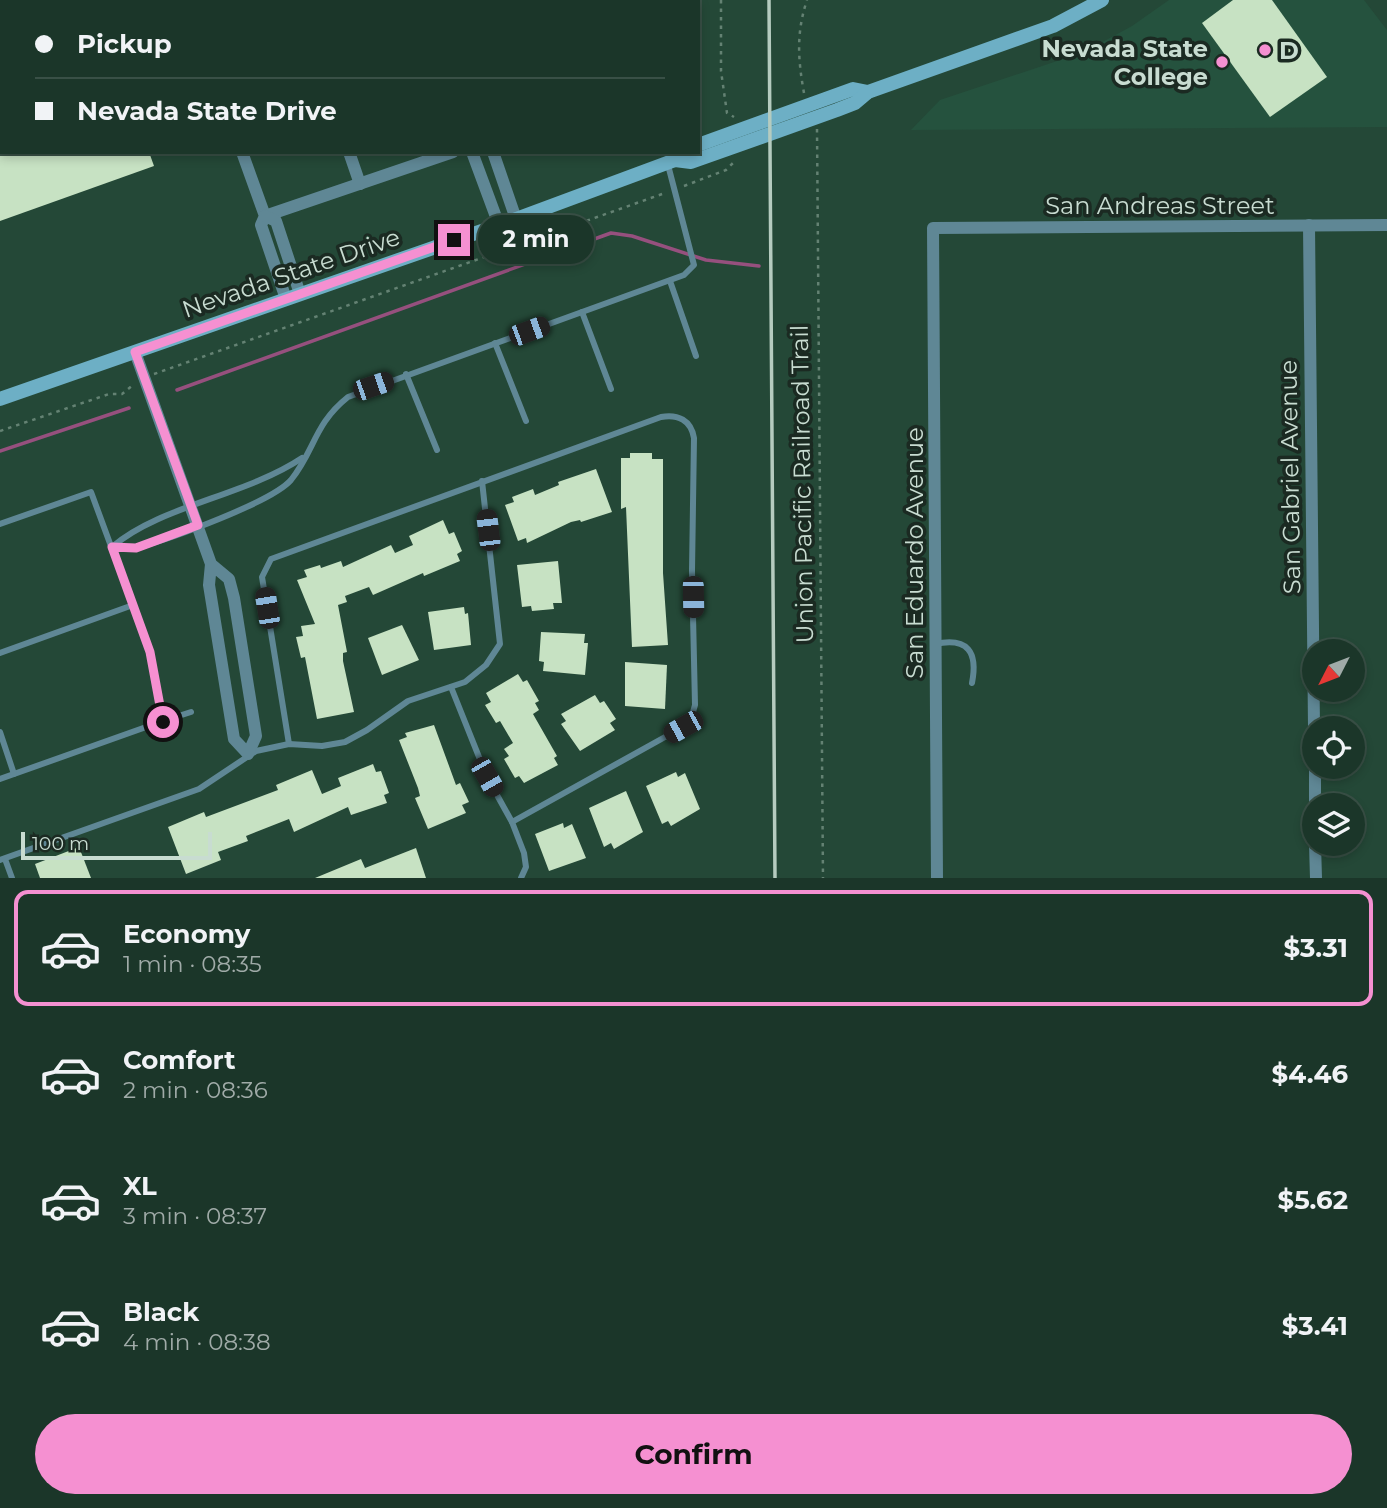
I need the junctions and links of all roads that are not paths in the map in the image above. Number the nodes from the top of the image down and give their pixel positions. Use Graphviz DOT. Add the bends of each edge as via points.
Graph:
graph roads {
  1 [pos="1102,0"];
  2 [pos="811,112"];
  3 [pos="700,144"];
  4 [pos="243,154"];
  5 [pos="350,154"];
  6 [pos="447,154"];
  7 [pos="473,154"];
  8 [pos="494,157"];
  9 [pos="676,158"];
  10 [pos="478,168"];
  11 [pos="360,184"];
  12 [pos="265,216"];
  13 [pos="516,219"];
  14 [pos="499,225"];
  15 [pos="1309,225"];
  16 [pos="1387,225"];
  17 [pos="933,228"];
  18 [pos="670,281"];
  19 [pos="293,297"];
  20 [pos="582,312"];
  21 [pos="495,343"];
  22 [pos="135,352"];
  23 [pos="696,356"];
  24 [pos="406,374"];
  25 [pos="611,389"];
  26 [pos="0,399"];
  27 [pos="527,421"];
  28 [pos="437,450"];
  29 [pos="304,457"];
  30 [pos="482,481"];
  31 [pos="191,508"];
  32 [pos="0,524"];
  33 [pos="198,525"];
  34 [pos="141,527"];
  35 [pos="147,544"];
  36 [pos="112,547"];
  37 [pos="211,564"];
  38 [pos="133,605"];
  39 [pos="935,643"];
  40 [pos="0,653"];
  41 [pos="972,682"];
  42 [pos="451,687"];
  43 [pos="191,712"];
  44 [pos="1314,716"];
  45 [pos="163,722"];
  46 [pos="0,732"];
  47 [pos="289,744"];
  48 [pos="248,754"];
  49 [pos="15,774"];
  50 [pos="0,779"];
  51 [pos="512,822"];
  52 [pos="1315,856"];
  53 [pos="3,859"];
  54 [pos="12,878"];
  55 [pos="521,878"];
  56 [pos="937,878"];
  57 [pos="1315,878"];
  1 -- 2 [label="street, Nevada State Drive" via="1053,26 868,92 853,89"];
  2 -- 3 [label="street, Nevada State Drive"];
  2 -- 9 [label="street, Nevada State Drive" via="691,162"];
  4 -- 12 [label="street"];
  5 -- 11 [label="street"];
  6 -- 11 [label="street"];
  7 -- 10 [label="street"];
  8 -- 10 [label="lane"];
  8 -- 13 [label="street"];
  9 -- 13 [label="street, Nevada State Drive"];
  9 -- 18 [label="lane" via="675,190 694,265"];
  10 -- 14 [label="street"];
  11 -- 12 [label="street"];
  12 -- 19 [label="street" via="261,225"];
  13 -- 14 [label="street, Nevada State Drive"];
  14 -- 19 [label="street, Nevada State Drive"];
  15 -- 16 [label="street, San Andreas Street"];
  15 -- 17 [label="street, San Andreas Street"];
  15 -- 44 [label="street, San Gabriel Avenue"];
  17 -- 39 [label="street, San Eduardo Avenue"];
  18 -- 20 [label="lane"];
  18 -- 23 [label="lane"];
  19 -- 22 [label="street, Nevada State Drive"];
  20 -- 21 [label="lane"];
  20 -- 25 [label="lane"];
  21 -- 24 [label="lane"];
  21 -- 27 [label="lane"];
  22 -- 26 [label="street, Nevada State Drive"];
  22 -- 31 [label="street"];
  24 -- 28 [label="lane"];
  24 -- 29 [label="lane" via="348,397 329,412"];
  29 -- 31 [label="lane" via="262,481"];
  29 -- 33 [label="lane" via="281,489 260,502"];
  30 -- 42 [label="lane" via="500,644 486,665 466,682"];
  30 -- 47 [label="lane" via="279,555 265,565 262,577"];
  30 -- 51 [label="lane" via="661,417 678,417 694,433 695,705 691,719"];
  31 -- 33 [label="street"];
  31 -- 34 [label="lane"];
  32 -- 36 [label="lane" via="91,492"];
  33 -- 35 [label="lane"];
  33 -- 37 [label="street"];
  34 -- 35 [label="lane"];
  34 -- 36 [label="lane"];
  35 -- 36 [label="lane"];
  36 -- 38 [label="lane"];
  37 -- 48 [label="street" via="209,585 234,739"];
  37 -- 48 [label="street" via="229,579 234,598 256,736"];
  38 -- 40 [label="lane"];
  38 -- 45 [label="lane" via="150,652"];
  39 -- 41 [label="lane" via="961,643 970,651 975,666"];
  39 -- 56 [label="street, San Eduardo Avenue"];
  42 -- 47 [label="lane" via="408,701 345,741 322,746"];
  42 -- 51 [label="lane" via="487,777"];
  43 -- 45 [label="lane"];
  45 -- 49 [label="lane"];
  46 -- 49 [label="lane"];
  47 -- 48 [label="lane"];
  48 -- 53 [label="lane" via="199,789"];
  49 -- 50 [label="lane"];
  51 -- 55 [label="lane" via="526,861"];
  52 -- 57 [label="street"];
  53 -- 54 [label="lane"];
}
